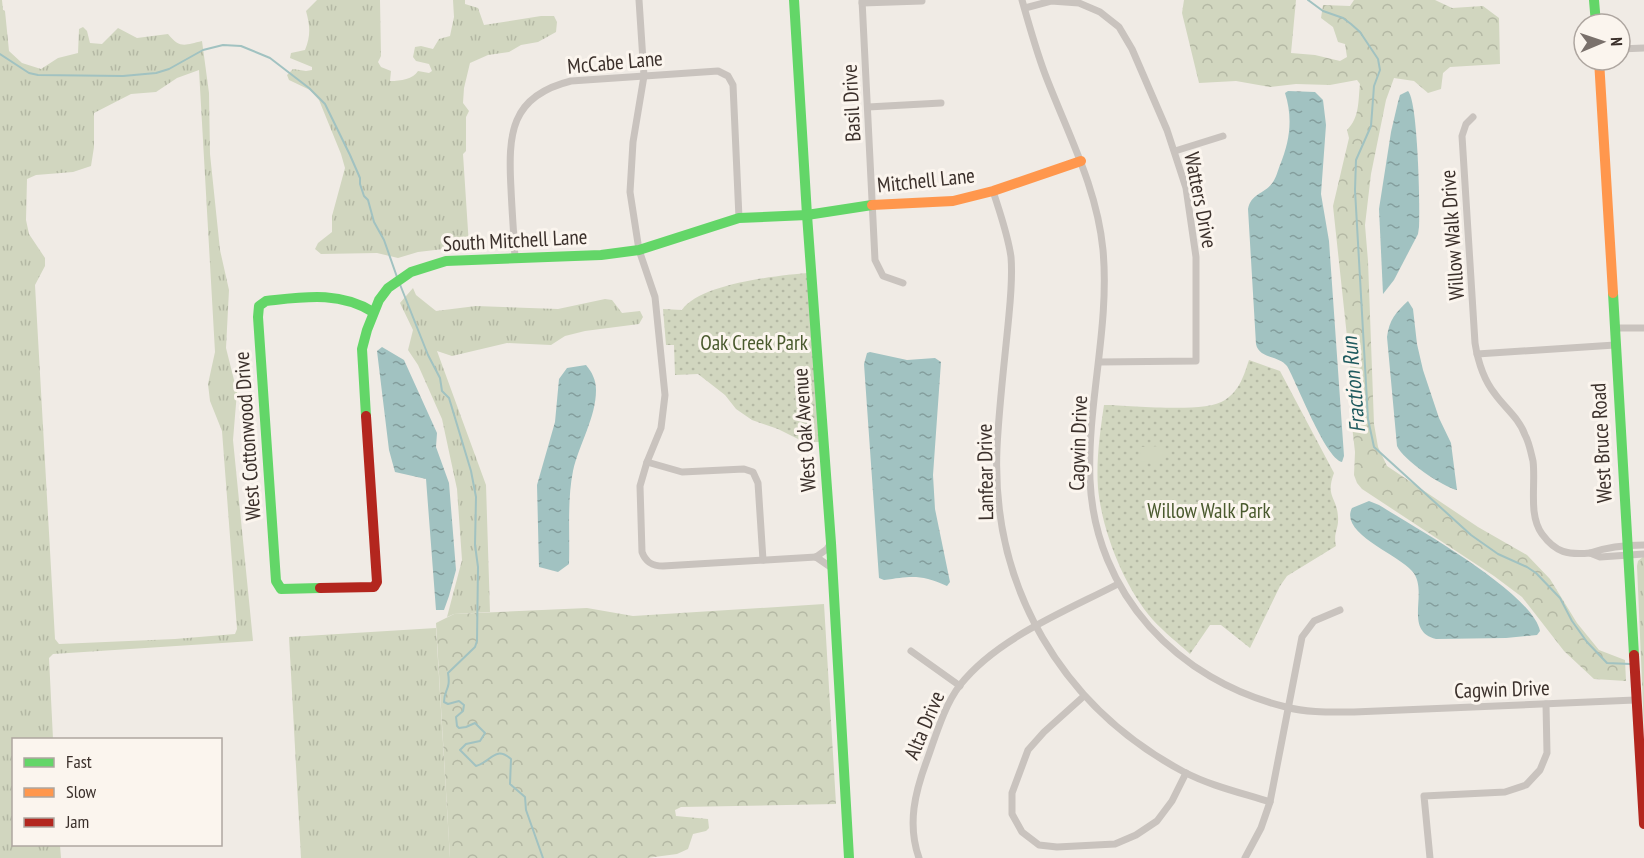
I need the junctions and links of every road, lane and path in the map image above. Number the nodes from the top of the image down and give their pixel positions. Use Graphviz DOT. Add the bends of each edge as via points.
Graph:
graph roads {
  1 [pos="639,0"];
  2 [pos="794,0"];
  3 [pos="1022,0"];
  4 [pos="922,1"];
  5 [pos="862,2"];
  6 [pos="1025,8"];
  7 [pos="1600,72"];
  8 [pos="644,76"];
  9 [pos="941,104"];
  10 [pos="868,107"];
  11 [pos="1473,117"];
  12 [pos="1223,136"];
  13 [pos="1175,151"];
  14 [pos="1081,161"];
  15 [pos="993,191"];
  16 [pos="873,205"];
  17 [pos="807,215"];
  18 [pos="739,218"];
  19 [pos="639,250"];
  20 [pos="515,259"];
  21 [pos="903,283"];
  22 [pos="373,312"];
  23 [pos="1614,328"];
  24 [pos="1644,328"];
  25 [pos="1615,345"];
  26 [pos="1477,354"];
  27 [pos="1099,362"];
  28 [pos="647,462"];
  29 [pos="831,543"];
  30 [pos="1644,545"];
  31 [pos="1627,550"];
  32 [pos="1644,554"];
  33 [pos="816,557"];
  34 [pos="763,560"];
  35 [pos="832,568"];
  36 [pos="1118,584"];
  37 [pos="374,586"];
  38 [pos="1340,610"];
  39 [pos="1036,627"];
  40 [pos="911,651"];
  41 [pos="960,686"];
  42 [pos="1083,696"];
  43 [pos="1635,700"];
  44 [pos="1546,704"];
  45 [pos="1288,708"];
  46 [pos="1185,773"];
  47 [pos="1270,802"];
  48 [pos="1644,824"];
  49 [pos="849,858"];
  50 [pos="919,858"];
  51 [pos="1245,858"];
  52 [pos="1430,858"];
  1 -- 8 [label="street"];
  2 -- 17 [label="street, West Oak Avenue"];
  3 -- 6 [label="street, Cagwin Drive"];
  4 -- 5 [label="street"];
  5 -- 10 [label="street, Basil Drive"];
  6 -- 13 [label="street, Watters Drive" via="1051,1 1079,3 1100,12 1119,27"];
  6 -- 14 [label="street, Cagwin Drive" via="1044,73"];
  7 -- 23 [label="street, West Bruce Road"];
  8 -- 18 [label="street, McCabe Lane" via="718,71 728,76 733,85"];
  8 -- 19 [label="street" via="630,175"];
  8 -- 20 [label="street, McCabe Lane" via="551,85 524,107 513,129 509,155"];
  9 -- 10 [label="street"];
  10 -- 16 [label="street, Basil Drive"];
  11 -- 26 [label="street, Willow Walk Drive" via="1462,136"];
  12 -- 13 [label="street"];
  13 -- 27 [label="street, Watters Drive" via="1186,188 1196,257 1196,362"];
  14 -- 15 [label="street, Mitchell Lane"];
  14 -- 27 [label="street, Cagwin Drive" via="1092,189 1103,249"];
  15 -- 16 [label="street, Mitchell Lane" via="953,201"];
  15 -- 39 [label="street, Lanfear Drive" via="1009,248 1012,286 997,448 1000,516 1018,585"];
  16 -- 17 [label="street, Mitchell Lane"];
  16 -- 21 [label="street, Basil Drive" via="875,260 883,276"];
  17 -- 18 [label="street, South Mitchell Lane"];
  17 -- 29 [label="street, West Oak Avenue"];
  18 -- 19 [label="street, South Mitchell Lane"];
  19 -- 20 [label="street, South Mitchell Lane"];
  19 -- 28 [label="street" via="655,297 665,395 661,428"];
  20 -- 22 [label="street, South Mitchell Lane" via="446,261 422,266 383,293"];
  22 -- 37 [label="street, South Mitchell Lane" via="362,349 377,582"];
  22 -- 37 [label="street, West Cottonwood Drive" via="352,300 324,296 266,301 259,306 258,317 276,581 281,589 290,590"];
  23 -- 24 [label="street"];
  23 -- 25 [label="street, West Bruce Road"];
  25 -- 26 [label="street"];
  25 -- 31 [label="street, West Bruce Road"];
  26 -- 31 [label="street, Willow Walk Drive" via="1486,381 1525,434 1533,462 1535,514 1540,532 1551,545 1568,555"];
  27 -- 36 [label="street, Cagwin Drive" via="1090,482 1101,543"];
  28 -- 34 [label="street" via="682,472 753,472 758,483"];
  28 -- 34 [label="street" via="640,486 644,559 663,566"];
  29 -- 33 [label="street"];
  29 -- 35 [label="street, West Oak Avenue"];
  30 -- 31 [label="street"];
  31 -- 32 [label="street"];
  31 -- 43 [label="street, West Bruce Road"];
  33 -- 34 [label="street"];
  33 -- 35 [label="street"];
  35 -- 49 [label="street, West Oak Avenue"];
  36 -- 39 [label="street, Alta Drive"];
  36 -- 45 [label="street, Cagwin Drive" via="1138,615 1186,661 1217,682"];
  38 -- 45 [label="street" via="1314,621 1302,637"];
  39 -- 41 [label="street, Alta Drive" via="981,663"];
  39 -- 42 [label="street, Lanfear Drive"];
  40 -- 41 [label="street"];
  41 -- 50 [label="street, Alta Drive" via="941,718 916,789 914,844"];
  42 -- 46 [label="street, Lanfear Drive" via="1123,732"];
  42 -- 46 [label="street" via="1028,750 1012,793 1012,814 1022,832 1039,845 1057,848 1115,844 1136,835 1157,821"];
  43 -- 44 [label="street, Cagwin Drive"];
  43 -- 48 [label="street, West Bruce Road"];
  44 -- 45 [label="street, Cagwin Drive" via="1354,712"];
  44 -- 52 [label="street" via="1547,753 1540,770 1526,785 1505,792 1424,796"];
  45 -- 47 [label="street"];
  46 -- 47 [label="street, Lanfear Drive"];
  47 -- 51 [label="street"];
}
